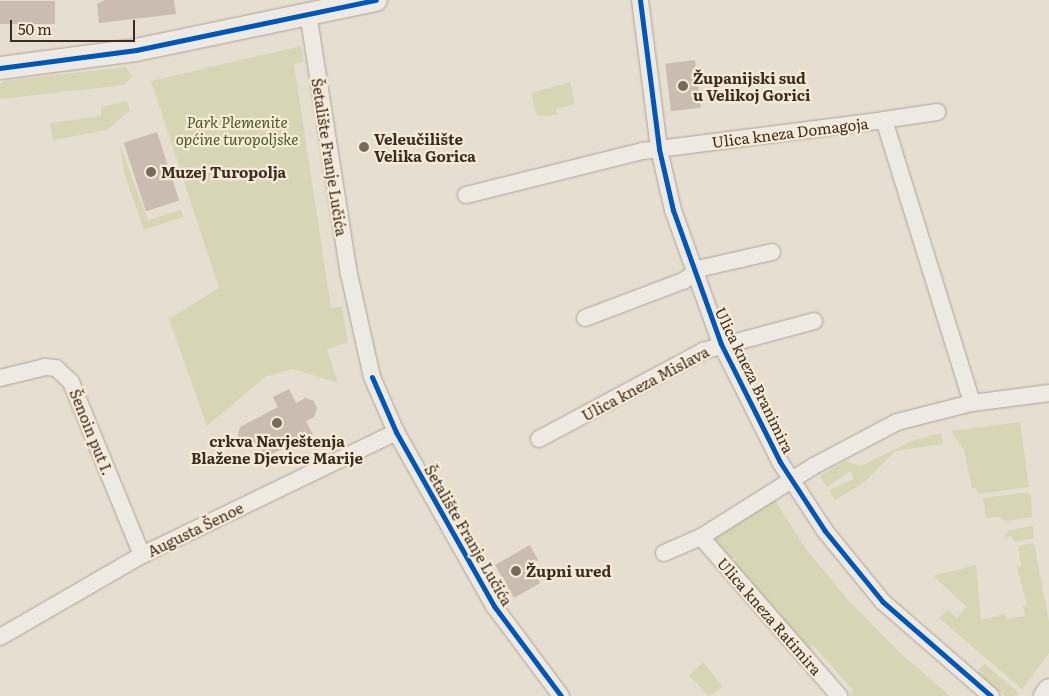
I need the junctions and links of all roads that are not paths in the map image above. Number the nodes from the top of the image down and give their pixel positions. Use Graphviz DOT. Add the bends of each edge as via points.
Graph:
graph roads {
  1 [pos="376,0"];
  2 [pos="640,0"];
  3 [pos="308,13"];
  4 [pos="0,68"];
  5 [pos="937,112"];
  6 [pos="884,120"];
  7 [pos="659,149"];
  8 [pos="466,195"];
  9 [pos="772,252"];
  10 [pos="693,272"];
  11 [pos="586,318"];
  12 [pos="814,321"];
  13 [pos="721,344"];
  14 [pos="0,378"];
  15 [pos="1049,393"];
  16 [pos="972,403"];
  17 [pos="396,432"];
  18 [pos="539,439"];
  19 [pos="791,480"];
  20 [pos="701,537"];
  21 [pos="664,554"];
  22 [pos="142,555"];
  23 [pos="0,636"];
  24 [pos="1049,690"];
  25 [pos="561,696"];
  26 [pos="839,696"];
  27 [pos="991,696"];
  28 [pos="1044,696"];
  1 -- 3 [label="main road"];
  2 -- 7 [label="street, Ulica kneza Branimira"];
  3 -- 4 [label="main road" via="136,50"];
  3 -- 17 [label="street, Šetalište Franje Lučića" via="358,320 372,376"];
  5 -- 6 [label="street"];
  6 -- 7 [label="street, Ulica kneza Domagoja"];
  6 -- 16 [label="street, Ulica kneza Domagoja"];
  7 -- 8 [label="street, Ulica kneza Domagoja"];
  7 -- 10 [label="street, Ulica kneza Branimira" via="673,210"];
  9 -- 10 [label="street"];
  10 -- 11 [label="street" via="683,281"];
  10 -- 13 [label="street, Ulica kneza Branimira"];
  12 -- 13 [label="street, Ulica kneza Mislava"];
  13 -- 18 [label="street, Ulica kneza Mislava"];
  13 -- 19 [label="street, Ulica kneza Branimira"];
  14 -- 22 [label="street, Šenoin put I." via="45,367 56,368 68,378 81,399"];
  15 -- 16 [label="street"];
  16 -- 19 [label="street" via="890,425"];
  17 -- 22 [label="street, Augusta Šenoe"];
  17 -- 25 [label="street, Šetalište Franje Lučića" via="494,606"];
  19 -- 20 [label="street"];
  19 -- 27 [label="street, Ulica kneza Branimira" via="825,531 883,602"];
  20 -- 21 [label="street"];
  20 -- 26 [label="street, Ulica kneza Ratimira"];
  22 -- 23 [label="street, Augusta Šenoe"];
  24 -- 28 [label="main road"];
}
